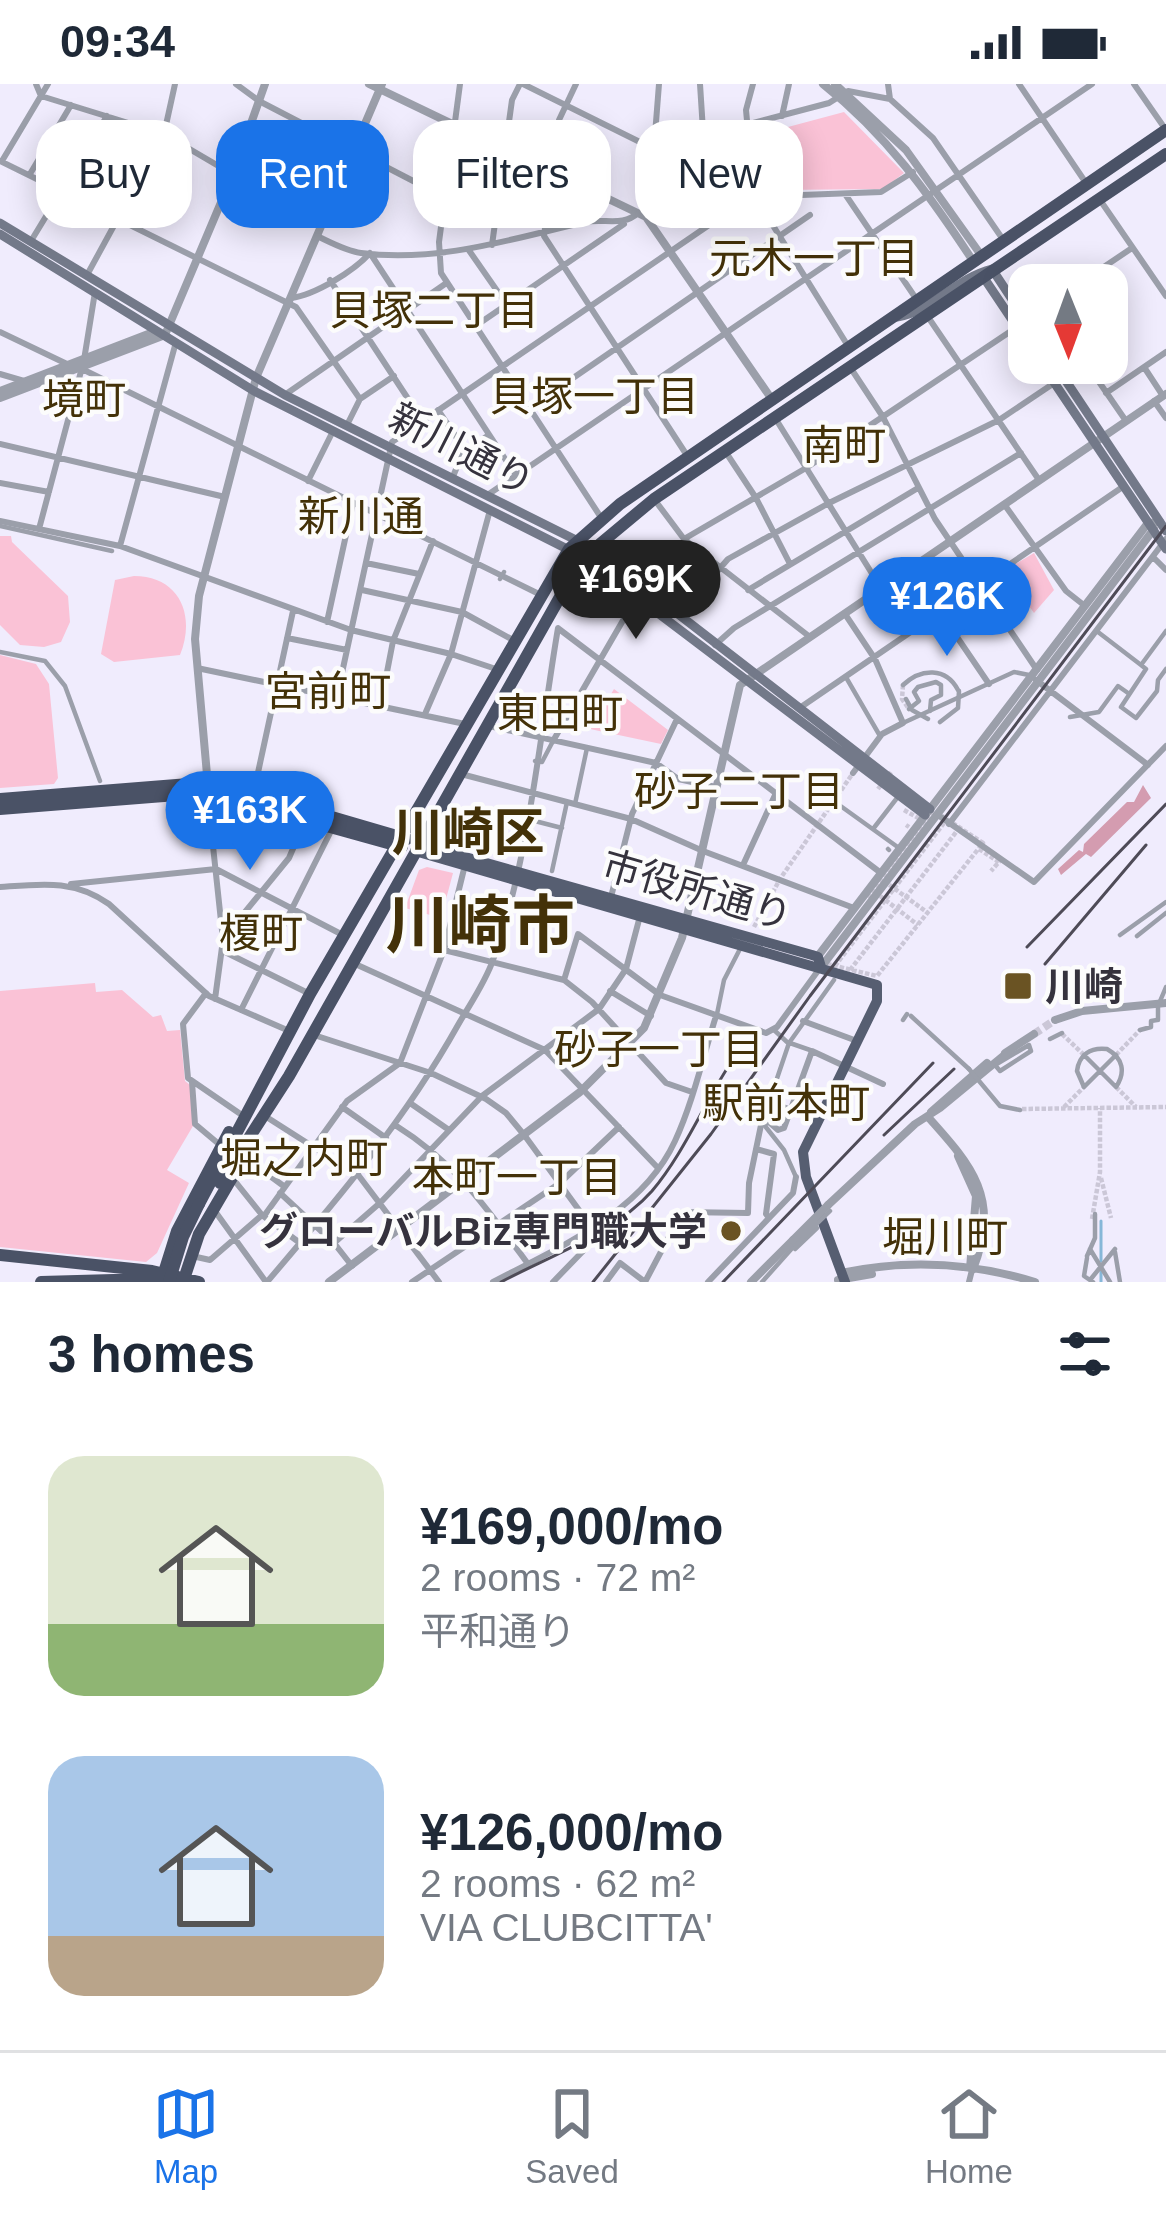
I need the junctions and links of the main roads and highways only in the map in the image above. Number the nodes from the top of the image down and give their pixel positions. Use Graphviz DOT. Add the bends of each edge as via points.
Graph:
graph roads {
  1 [pos="1166,130"];
  2 [pos="1166,154"];
  3 [pos="1093,192"];
  4 [pos="0,223"];
  5 [pos="0,234"];
  6 [pos="28,245"];
  7 [pos="982,267"];
  8 [pos="1008,301"];
  9 [pos="894,318"];
  10 [pos="163,330"];
  11 [pos="229,369"];
  12 [pos="1062,384"];
  13 [pos="283,400"];
  14 [pos="1099,440"];
  15 [pos="388,452"];
  16 [pos="486,496"];
  17 [pos="490,510"];
  18 [pos="1159,533"];
  19 [pos="574,544"];
  20 [pos="589,554"];
  21 [pos="746,680"];
  22 [pos="858,766"];
  23 [pos="208,791"];
  24 [pos="0,799"];
  25 [pos="0,809"];
  26 [pos="399,841"];
  27 [pos="417,847"];
  28 [pos="516,874"];
  29 [pos="587,895"];
  30 [pos="685,924"];
  31 [pos="321,977"];
  32 [pos="341,984"];
  33 [pos="294,1025"];
  34 [pos="310,1038"];
  35 [pos="271,1066"];
  36 [pos="289,1076"];
  37 [pos="207,1208"];
  38 [pos="0,1255"];
  39 [pos="841,1279"];
  40 [pos="92,1281"];
  41 [pos="172,1281"];
  42 [pos="41,1282"];
  43 [pos="200,1282"];
  1 -- 3 [label="highway"];
  2 -- 3 [label="highway"];
  3 -- 7 [label="highway"];
  3 -- 7 [label="highway" via="1004,241"];
  4 -- 6 [label="main road, 新川通り"];
  5 -- 6 [label="main road, 新川通り"];
  6 -- 10 [label="main road, 新川通り"];
  7 -- 8 [label="main road"];
  7 -- 9 [label="highway"];
  7 -- 9 [label="main road" via="916,314"];
  7 -- 20 [label="highway" via="926,314 654,499"];
  9 -- 19 [label="highway"];
  10 -- 11 [label="main road, 新川通り"];
  10 -- 11 [label="main road, 新川通り"];
  11 -- 13 [label="main road, 新川通り"];
  11 -- 13 [label="main road, 新川通り" via="254,392"];
  12 -- 14 [label="main road"];
  13 -- 15 [label="main road, 新川通り"];
  14 -- 18 [label="main road"];
  14 -- 18 [label="main road"];
  15 -- 16 [label="main road, 新川通り"];
  15 -- 17 [label="main road, 新川通り"];
  16 -- 17 [label="main road"];
  16 -- 19 [label="main road, 新川通り"];
  17 -- 19 [label="main road, 新川通り"];
  19 -- 20 [label="main road, 新川通り"];
  19 -- 26 [label="highway"];
  20 -- 21 [label="main road, 新川通り"];
  20 -- 21 [label="main road, 新川通り" via="715,645"];
  20 -- 27 [label="highway"];
  21 -- 22 [label="main road, 新川通り"];
  21 -- 22 [label="main road, 新川通り" via="799,710"];
  22 -- 22 [label="main road, 新川通り" via="931,815 897,798"];
  23 -- 24 [label="highway" via="101,786"];
  23 -- 25 [label="highway"];
  23 -- 26 [label="highway"];
  23 -- 26 [label="highway" via="253,794"];
  26 -- 27 [label="highway"];
  26 -- 31 [label="highway"];
  27 -- 28 [label="main road, 市役所通り"];
  27 -- 28 [label="main road, 市役所通り"];
  27 -- 32 [label="highway"];
  28 -- 29 [label="main road, 市役所通り"];
  29 -- 30 [label="main road, 市役所通り"];
  29 -- 30 [label="main road, 市役所通り"];
  30 -- 39 [label="main road, 市役所通り" via="748,936 879,988 804,1147"];
  31 -- 32 [label="highway" via="338,971"];
  31 -- 33 [label="highway"];
  32 -- 34 [label="highway"];
  33 -- 34 [label="highway"];
  33 -- 35 [label="highway"];
  34 -- 36 [label="highway"];
  35 -- 37 [label="highway"];
  35 -- 41 [label="highway" via="188,1205"];
  36 -- 37 [label="highway"];
  36 -- 41 [label="highway"];
  37 -- 41 [label="highway, bridge"];
  38 -- 41 [label="highway"];
  40 -- 41 [label="highway"];
  40 -- 42 [label="highway"];
  41 -- 43 [label="highway"];
}
